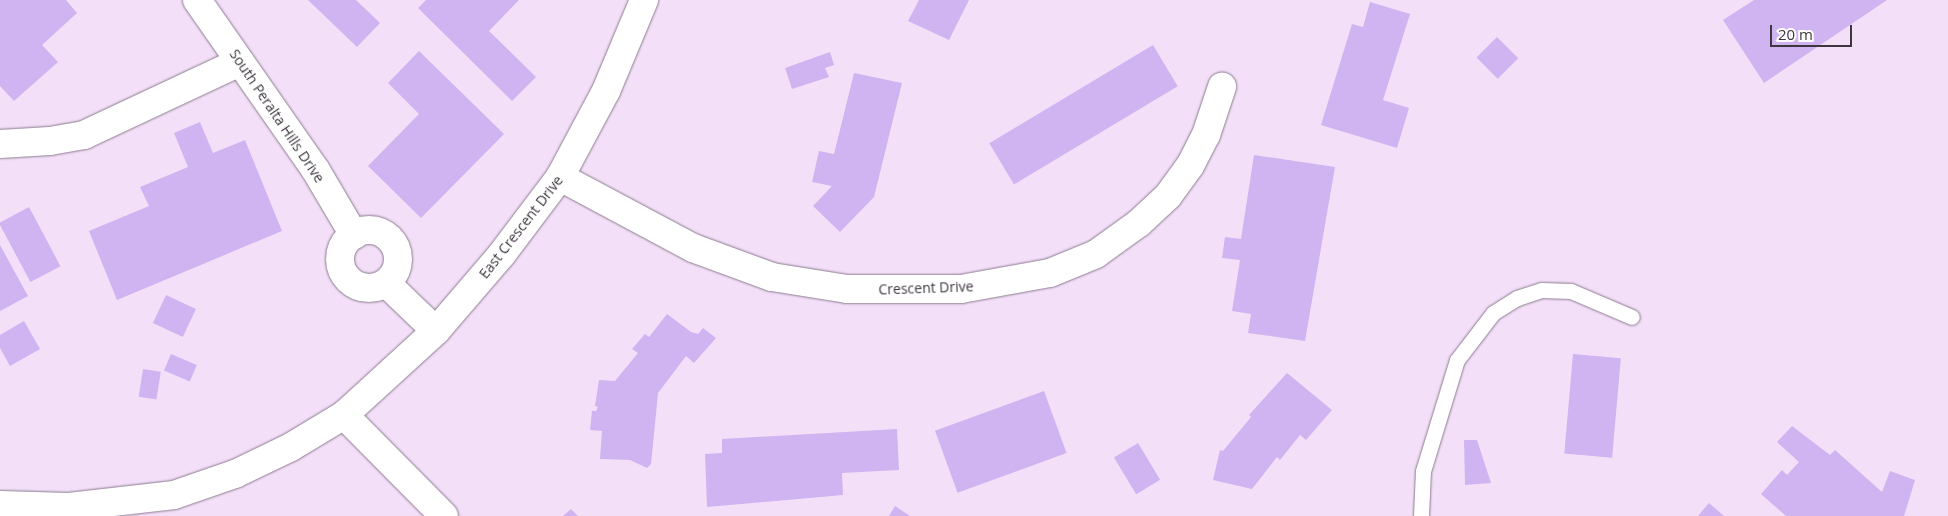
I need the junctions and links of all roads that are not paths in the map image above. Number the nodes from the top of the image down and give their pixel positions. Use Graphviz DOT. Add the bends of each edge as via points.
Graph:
graph roads {
  1 [pos="197,0"];
  2 [pos="644,0"];
  3 [pos="240,62"];
  4 [pos="1222,87"];
  5 [pos="0,144"];
  6 [pos="560,177"];
  7 [pos="354,235"];
  8 [pos="386,283"];
  9 [pos="1632,317"];
  10 [pos="436,331"];
  11 [pos="344,415"];
  12 [pos="0,505"];
  13 [pos="444,516"];
  14 [pos="1421,516"];
  1 -- 3 [label="street, South Peralta Hills Drive"];
  2 -- 6 [label="street, East Crescent Drive" via="606,91"];
  3 -- 5 [label="street" via="84,135"];
  3 -- 7 [label="street, South Peralta Hills Drive" via="315,170"];
  4 -- 6 [label="street, Crescent Drive" via="1206,135 1190,166 1168,196 1139,223 1096,254 1050,274 961,289 847,290 772,278 694,248"];
  6 -- 10 [label="street, East Crescent Drive" via="502,254"];
  7 -- 8 [label="street" via="373,231 391,240 398,258 393,276"];
  7 -- 8 [label="street" via="342,249 340,258 345,276 359,287"];
  8 -- 10 [label="street"];
  9 -- 14 [label="lane" via="1571,291 1542,290 1517,298 1493,313 1457,360 1424,471"];
  10 -- 11 [label="street, East Crescent Drive"];
  11 -- 12 [label="street, East Crescent Drive" via="291,447 235,474 174,494 69,507"];
  11 -- 13 [label="street"];
}
